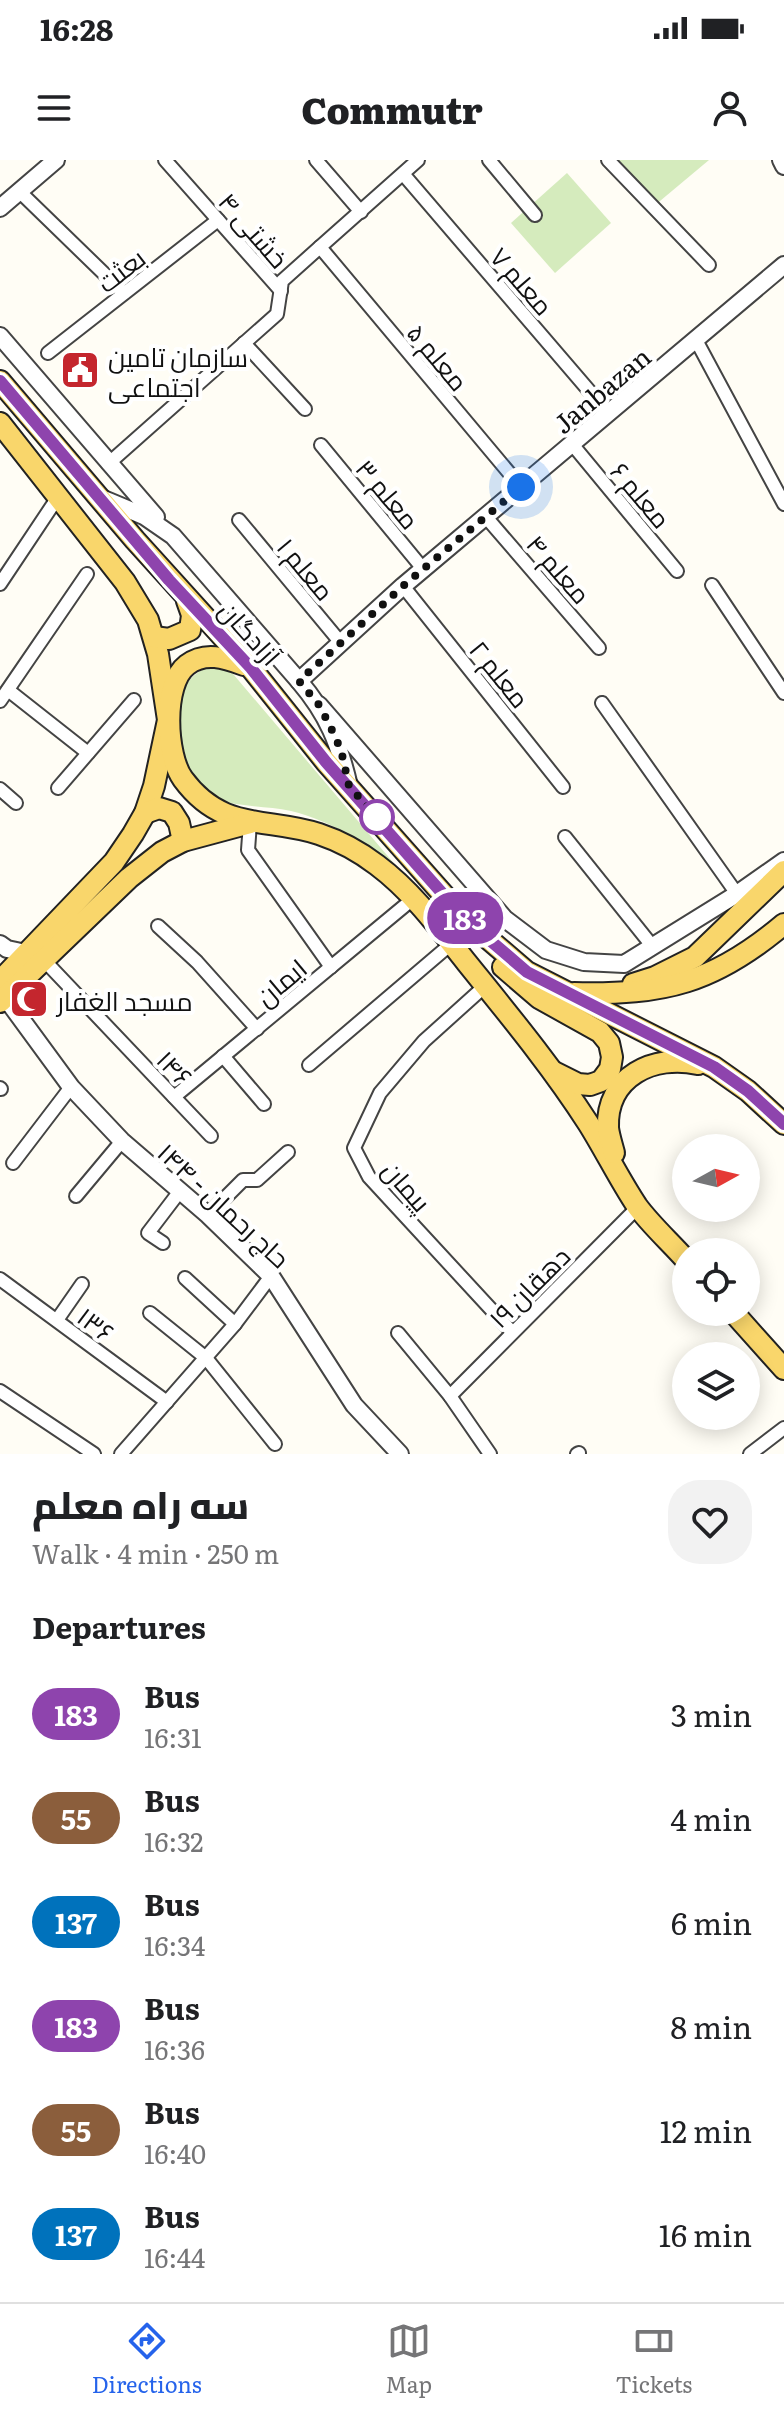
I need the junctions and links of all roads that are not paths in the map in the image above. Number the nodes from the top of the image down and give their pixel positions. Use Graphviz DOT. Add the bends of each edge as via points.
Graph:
graph roads {
  1 [pos="56,160"];
  2 [pos="165,160"];
  3 [pos="316,160"];
  4 [pos="418,160"];
  5 [pos="489,160"];
  6 [pos="608,160"];
  7 [pos="781,160"];
  8 [pos="784,166"];
  9 [pos="404,175"];
  10 [pos="19,191"];
  11 [pos="0,208"];
  12 [pos="361,212"];
  13 [pos="535,215"];
  14 [pos="218,220"];
  15 [pos="322,250"];
  16 [pos="709,265"];
  17 [pos="784,265"];
  18 [pos="281,291"];
  19 [pos="124,293"];
  20 [pos="0,336"];
  21 [pos="696,340"];
  22 [pos="244,343"];
  23 [pos="48,353"];
  24 [pos="0,381"];
  25 [pos="0,399"];
  26 [pos="305,409"];
  27 [pos="609,414"];
  28 [pos="3,432"];
  29 [pos="572,444"];
  30 [pos="321,445"];
  31 [pos="66,458"];
  32 [pos="108,464"];
  33 [pos="521,487"];
  34 [pos="58,497"];
  35 [pos="101,498"];
  36 [pos="784,504"];
  37 [pos="486,517"];
  38 [pos="239,520"];
  39 [pos="173,536"];
  40 [pos="424,570"];
  41 [pos="677,571"];
  42 [pos="87,574"];
  43 [pos="0,584"];
  44 [pos="712,585"];
  45 [pos="403,586"];
  46 [pos="187,600"];
  47 [pos="154,637"];
  48 [pos="341,643"];
  49 [pos="599,648"];
  50 [pos="251,668"];
  51 [pos="299,681"];
  52 [pos="784,693"];
  53 [pos="4,695"];
  54 [pos="134,700"];
  55 [pos="602,703"];
  56 [pos="319,705"];
  57 [pos="168,720"];
  58 [pos="88,753"];
  59 [pos="349,786"];
  60 [pos="563,787"];
  61 [pos="58,788"];
  62 [pos="0,789"];
  63 [pos="16,803"];
  64 [pos="145,813"];
  65 [pos="250,823"];
  66 [pos="565,837"];
  67 [pos="183,841"];
  68 [pos="784,861"];
  69 [pos="784,871"];
  70 [pos="737,894"];
  71 [pos="414,898"];
  72 [pos="465,919"];
  73 [pos="784,924"];
  74 [pos="158,926"];
  75 [pos="0,944"];
  76 [pos="451,944"];
  77 [pos="653,947"];
  78 [pos="34,956"];
  79 [pos="331,967"];
  80 [pos="485,986"];
  81 [pos="565,992"];
  82 [pos="2,993"];
  83 [pos="594,993"];
  84 [pos="257,1029"];
  85 [pos="223,1056"];
  86 [pos="309,1065"];
  87 [pos="714,1067"];
  88 [pos="550,1070"];
  89 [pos="71,1087"];
  90 [pos="174,1097"];
  91 [pos="264,1104"];
  92 [pos="784,1124"];
  93 [pos="211,1136"];
  94 [pos="122,1141"];
  95 [pos="288,1152"];
  96 [pos="13,1163"];
  97 [pos="621,1179"];
  98 [pos="180,1191"];
  99 [pos="76,1196"];
  100 [pos="638,1207"];
  101 [pos="208,1215"];
  102 [pos="163,1243"];
  103 [pos="672,1245"];
  104 [pos="271,1276"];
  105 [pos="185,1278"];
  106 [pos="0,1279"];
  107 [pos="82,1284"];
  108 [pos="150,1313"];
  109 [pos="57,1320"];
  110 [pos="235,1324"];
  111 [pos="746,1326"];
  112 [pos="512,1332"];
  113 [pos="398,1333"];
  114 [pos="206,1358"];
  115 [pos="784,1369"];
  116 [pos="0,1391"];
  117 [pos="450,1396"];
  118 [pos="167,1402"];
  119 [pos="784,1428"];
  120 [pos="275,1444"];
  121 [pos="94,1454"];
  122 [pos="121,1454"];
  123 [pos="400,1454"];
  124 [pos="490,1454"];
  125 [pos="750,1454"];
  1 -- 10 [label="street"];
  2 -- 14 [label="street, خشتی ۴"];
  3 -- 12 [label="street"];
  4 -- 9 [label="street"];
  5 -- 13 [label="street"];
  6 -- 16 [label="street"];
  7 -- 8 [label="street"];
  9 -- 12 [label="street"];
  9 -- 27 [label="street, معلم ۷"];
  10 -- 11 [label="street"];
  10 -- 19 [label="street"];
  12 -- 15 [label="street"];
  14 -- 18 [label="street, خشتی ۴"];
  14 -- 19 [label="street, بعثت"];
  15 -- 18 [label="street" via="282,281"];
  15 -- 33 [label="street, معلم ۵"];
  17 -- 21 [label="street, Janbazan"];
  18 -- 22 [label="street" via="277,314"];
  19 -- 23 [label="street, بعثت"];
  20 -- 32 [label="street"];
  21 -- 27 [label="street, Janbazan"];
  21 -- 36 [label="street"];
  22 -- 26 [label="street"];
  22 -- 32 [label="street"];
  24 -- 31 [label="main road, آزادگان"];
  25 -- 31 [label="main road"];
  27 -- 29 [label="street, Janbazan"];
  28 -- 34 [label="main road"];
  29 -- 33 [label="street, Janbazan"];
  29 -- 41 [label="street, معلم ۶"];
  30 -- 40 [label="street, معلم ۳"];
  31 -- 35 [label="main road, آزادگان"];
  32 -- 39 [label="street"];
  33 -- 37 [label="street, Janbazan"];
  34 -- 43 [label="street"];
  34 -- 47 [label="main road" via="125,582"];
  35 -- 39 [label="street" via="144,516"];
  35 -- 46 [label="main road, آزادگان"];
  37 -- 40 [label="street, Janbazan"];
  37 -- 49 [label="street, معلم ۴"];
  38 -- 48 [label="street, معلم ۱"];
  39 -- 51 [label="street"];
  40 -- 45 [label="street, Janbazan"];
  42 -- 53 [label="street"];
  44 -- 52 [label="street"];
  45 -- 48 [label="street, Janbazan"];
  45 -- 60 [label="street, معلم ۲"];
  46 -- 47 [label="main road" via="190,630 169,639"];
  46 -- 50 [label="main road, آزادگان"];
  47 -- 57 [label="main road"];
  48 -- 51 [label="street, Janbazan"];
  50 -- 57 [label="main road" via="218,655 186,665 177,678"];
  50 -- 59 [label="main road, آزادگان"];
  51 -- 56 [label="street"];
  53 -- 58 [label="street"];
  54 -- 58 [label="street"];
  55 -- 70 [label="street"];
  56 -- 59 [label="street" via="341,750"];
  56 -- 77 [label="street" via="505,919 546,950 584,962 624,964"];
  57 -- 64 [label="main road"];
  57 -- 65 [label="main road" via="181,778 208,805"];
  58 -- 61 [label="street"];
  59 -- 72 [label="main road, آزادگان"];
  62 -- 63 [label="street"];
  64 -- 67 [label="main road" via="159,808 172,812"];
  64 -- 78 [label="main road" via="114,862"];
  65 -- 67 [label="main road"];
  65 -- 71 [label="main road" via="318,833 344,844"];
  65 -- 79 [label="street" via="248,850"];
  66 -- 77 [label="street"];
  67 -- 78 [label="main road" via="162,852"];
  68 -- 70 [label="street"];
  69 -- 83 [label="main road" via="695,957 655,977"];
  70 -- 77 [label="street"];
  71 -- 76 [label="main road"];
  71 -- 79 [label="street, ایمان"];
  72 -- 81 [label="main road, آزادگان" via="527,972"];
  72 -- 88 [label="main road" via="515,980 600,1032 609,1043 610,1069 601,1081 578,1084"];
  73 -- 83 [label="main road" via="704,977 659,990"];
  74 -- 84 [label="street"];
  75 -- 78 [label="street"];
  76 -- 80 [label="main road"];
  76 -- 86 [label="street"];
  78 -- 82 [label="main road"];
  78 -- 90 [label="street, ۱۴۶"];
  79 -- 84 [label="street, ایمان"];
  80 -- 88 [label="main road"];
  80 -- 112 [label="street, پیمان" via="424,1041 380,1093 354,1148 369,1177"];
  81 -- 83 [label="main road"];
  81 -- 87 [label="main road, آزادگان"];
  82 -- 89 [label="street, حاج رحمان - ۱۴۴"];
  84 -- 85 [label="street, ایمان"];
  85 -- 90 [label="street, ایمان"];
  85 -- 91 [label="street"];
  87 -- 92 [label="main road, آزادگان"];
  87 -- 97 [label="main road" via="661,1061 624,1083 609,1114 608,1130"];
  88 -- 97 [label="main road"];
  89 -- 94 [label="street, حاج رحمان - ۱۴۴"];
  89 -- 96 [label="street"];
  90 -- 93 [label="street, ۱۴۶"];
  94 -- 98 [label="street, حاج رحمان - ۱۴۴"];
  94 -- 99 [label="street"];
  95 -- 101 [label="street" via="257,1180 243,1180"];
  97 -- 100 [label="main road"];
  98 -- 101 [label="street, حاج رحمان - ۱۴۴"];
  98 -- 102 [label="street" via="148,1233"];
  100 -- 103 [label="main road"];
  100 -- 112 [label="street, دهقان ۱۹"];
  101 -- 104 [label="street, حاج رحمان - ۱۴۴"];
  104 -- 110 [label="street"];
  104 -- 123 [label="street, حاج رحمان - ۱۴۴" via="354,1405"];
  105 -- 110 [label="street"];
  106 -- 109 [label="street, ۱۳۶"];
  107 -- 109 [label="street"];
  108 -- 114 [label="street"];
  109 -- 118 [label="street, ۱۳۶"];
  110 -- 114 [label="street"];
  111 -- 115 [label="main road"];
  112 -- 117 [label="street, دهقان ۱۹"];
  113 -- 117 [label="street"];
  114 -- 118 [label="street"];
  114 -- 120 [label="street"];
  116 -- 121 [label="street"];
  117 -- 124 [label="street"];
  118 -- 122 [label="street"];
  119 -- 125 [label="street"];
}
